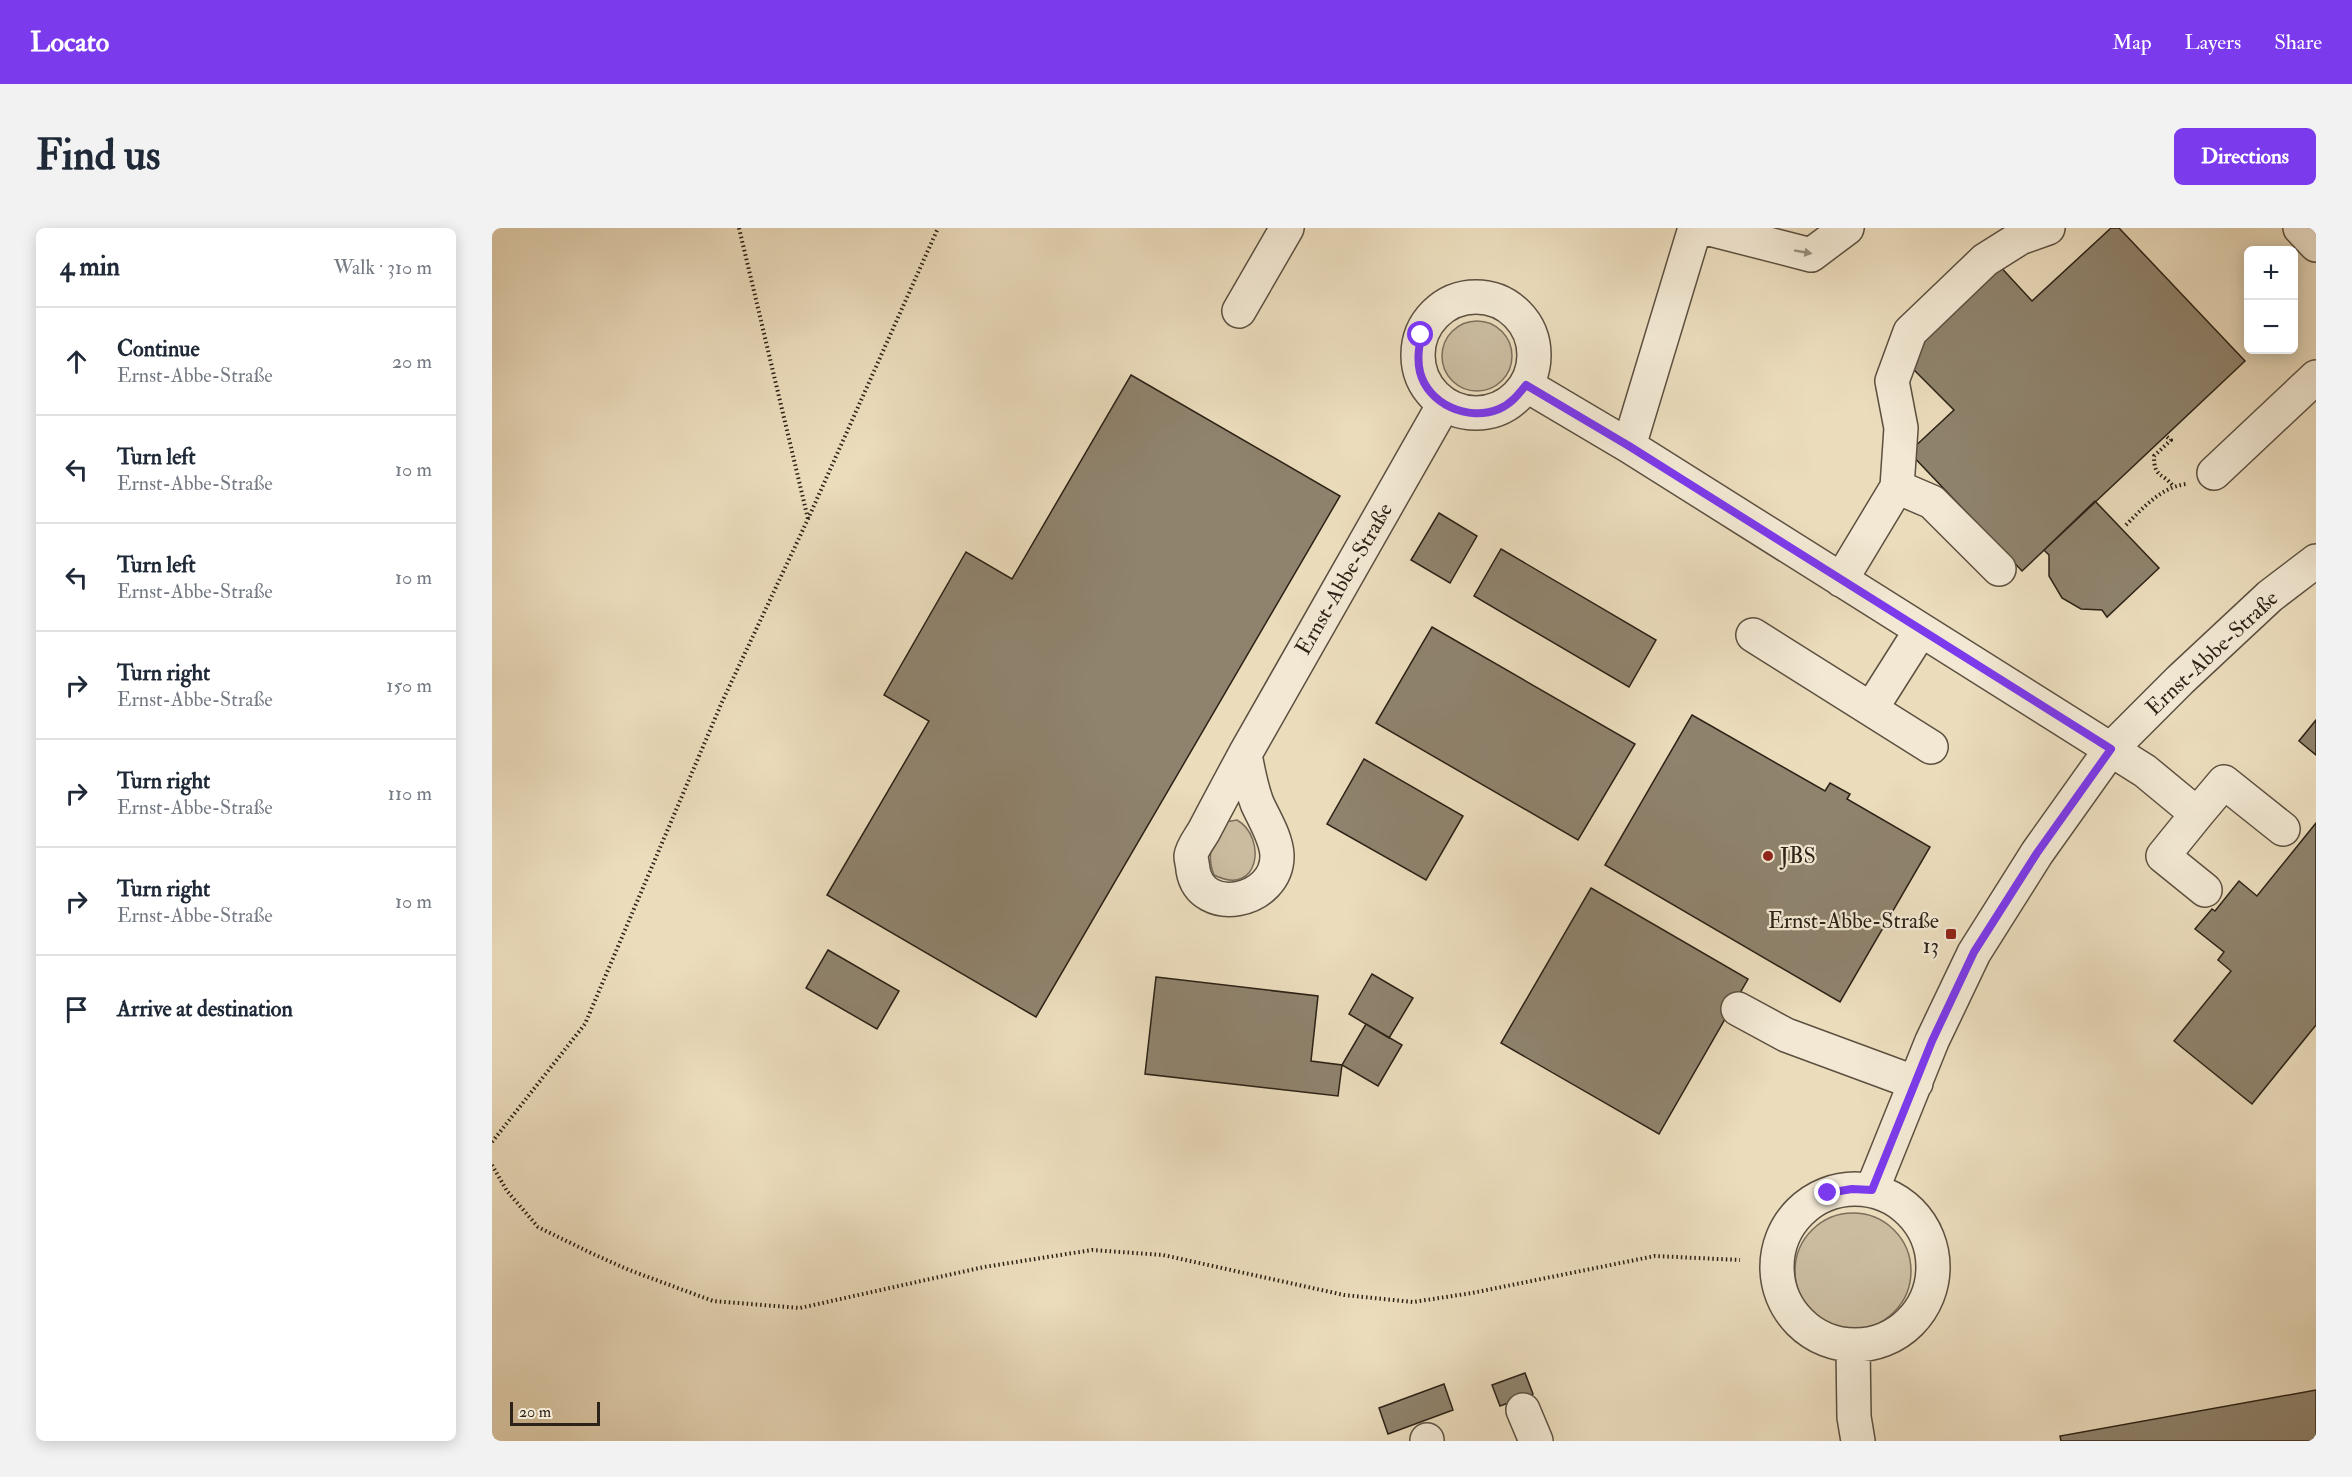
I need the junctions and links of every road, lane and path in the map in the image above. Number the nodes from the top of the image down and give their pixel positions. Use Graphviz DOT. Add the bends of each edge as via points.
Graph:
graph roads {
  1 [pos="739,228"];
  2 [pos="938,228"];
  3 [pos="1287,228"];
  4 [pos="1695,228"];
  5 [pos="1706,228"];
  6 [pos="1847,228"];
  7 [pos="2048,228"];
  8 [pos="2300,228"];
  9 [pos="2316,245"];
  10 [pos="1239,311"];
  11 [pos="2316,376"];
  12 [pos="1526,385"];
  13 [pos="1444,404"];
  14 [pos="2167,437"];
  15 [pos="1629,446"];
  16 [pos="2214,473"];
  17 [pos="2173,486"];
  18 [pos="1897,487"];
  19 [pos="808,519"];
  20 [pos="2126,525"];
  21 [pos="2316,561"];
  22 [pos="1999,569"];
  23 [pos="1841,580"];
  24 [pos="1921,630"];
  25 [pos="1753,635"];
  26 [pos="1871,710"];
  27 [pos="1931,747"];
  28 [pos="2111,749"];
  29 [pos="1245,754"];
  30 [pos="2197,814"];
  31 [pos="2283,829"];
  32 [pos="2205,890"];
  33 [pos="1738,1009"];
  34 [pos="1916,1083"];
  35 [pos="492,1142"];
  36 [pos="492,1165"];
  37 [pos="1872,1190"];
  38 [pos="1740,1260"];
  39 [pos="1853,1346"];
  40 [pos="1523,1410"];
  41 [pos="1536,1441"];
  42 [pos="1858,1441"];
  1 -- 19 [label="path"];
  2 -- 19 [label="path"];
  3 -- 10 [label="street"];
  4 -- 15 [label="street"];
  5 -- 6 [label="street, one-way" via="1811,255"];
  7 -- 18 [label="street" via="2020,238 1985,260 1910,332 1892,381 1900,428"];
  8 -- 9 [label="street"];
  11 -- 16 [label="street"];
  12 -- 13 [label="street" via="1515,400 1498,410 1480,414 1461,412"];
  12 -- 13 [label="street" via="1534,367 1534,348 1529,329 1518,313 1501,302 1463,297 1445,305 1421,335 1420,374 1429,391"];
  12 -- 15 [label="street"];
  13 -- 29 [label="street, Ernst-Abbe-Straße"];
  14 -- 17 [label="path" via="2171,440 2154,456 2154,468"];
  15 -- 23 [label="street"];
  16 -- 17 [label="path" via="2202,481"];
  17 -- 20 [label="path" via="2154,497"];
  18 -- 22 [label="street" via="1932,502"];
  18 -- 23 [label="street"];
  19 -- 35 [label="path" via="722,702 585,1024"];
  21 -- 28 [label="street, Ernst-Abbe-Straße" via="2270,596"];
  23 -- 24 [label="street"];
  24 -- 26 [label="street"];
  24 -- 28 [label="street"];
  25 -- 26 [label="street"];
  26 -- 27 [label="street"];
  28 -- 30 [label="street"];
  28 -- 34 [label="street, Ernst-Abbe-Straße" via="2037,853 1974,952"];
  30 -- 31 [label="street" via="2224,782"];
  30 -- 32 [label="street" via="2163,855"];
  33 -- 34 [label="street" via="1786,1035"];
  34 -- 37 [label="street, Ernst-Abbe-Straße"];
  36 -- 38 [label="path" via="507,1191 538,1227 591,1253 713,1301 800,1308 984,1267 1092,1250 1162,1255 1344,1295 1413,1302 1655,1256"];
  37 -- 39 [label="street" via="1897,1200 1914,1215 1933,1256 1933,1280 1914,1320 1896,1335 1875,1344"];
  37 -- 39 [label="street" via="1828,1193 1807,1205 1790,1223 1780,1245 1776,1268 1780,1292 1791,1314 1808,1331 1829,1342"];
  39 -- 42 [label="street"];
  40 -- 41 [label="street"];
}
